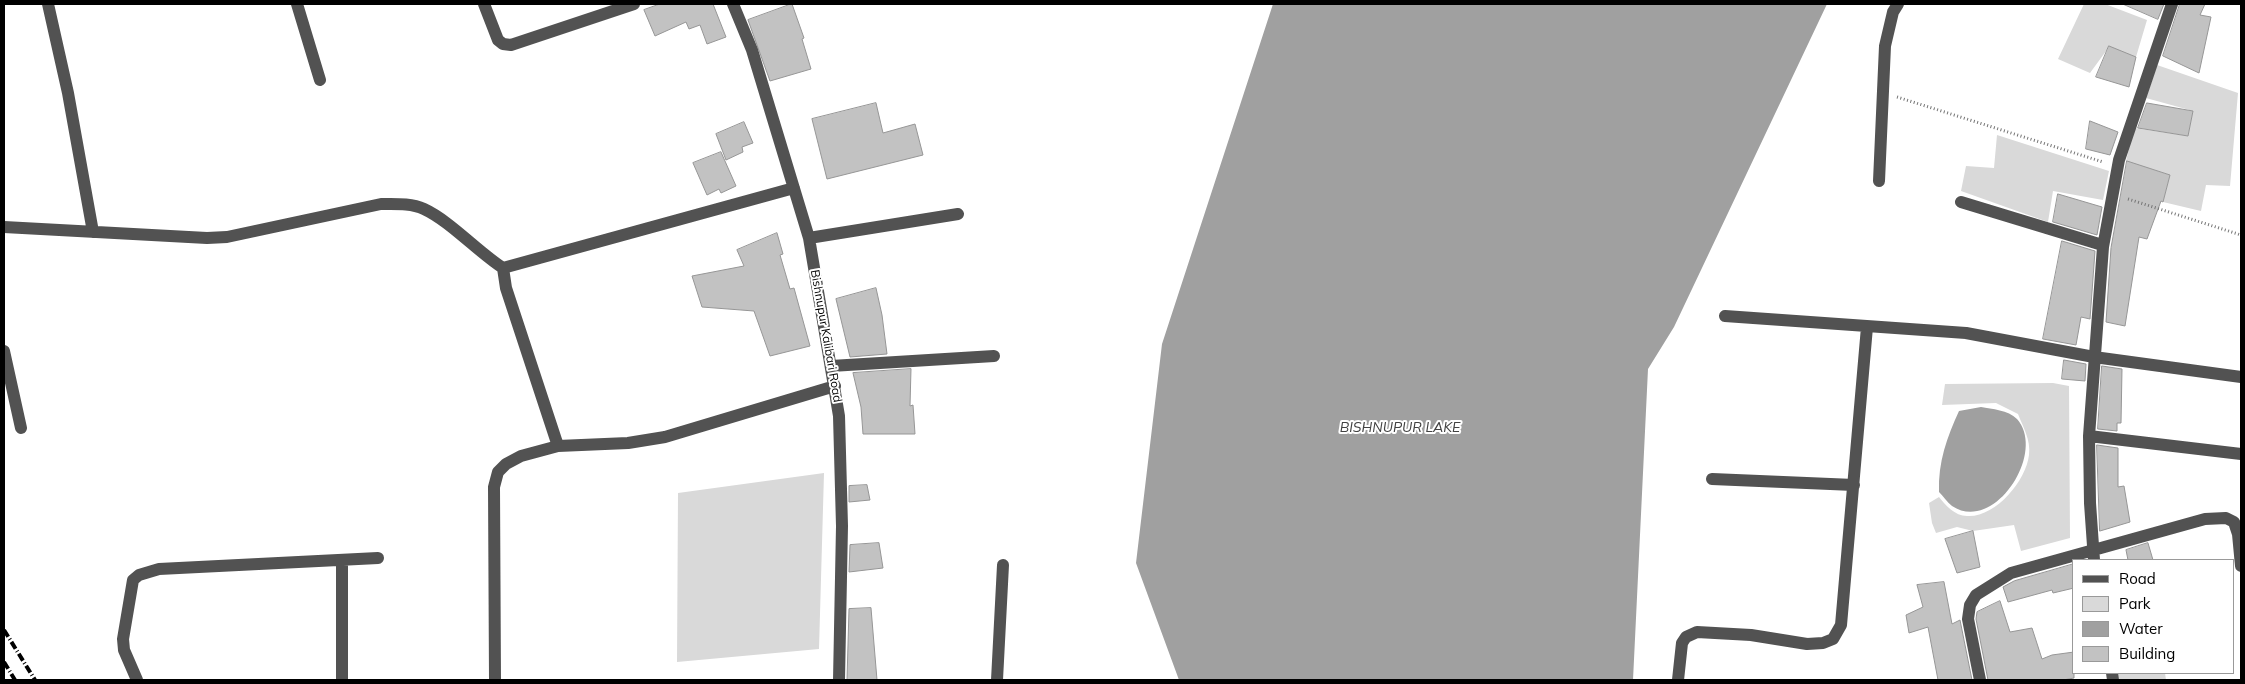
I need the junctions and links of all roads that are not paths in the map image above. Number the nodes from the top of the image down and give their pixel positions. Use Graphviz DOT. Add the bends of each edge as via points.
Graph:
graph roads {
  1 [pos="48,4"];
  2 [pos="297,4"];
  3 [pos="484,4"];
  4 [pos="634,4"];
  5 [pos="733,4"];
  6 [pos="1898,4"];
  7 [pos="2172,4"];
  8 [pos="320,80"];
  9 [pos="1879,181"];
  10 [pos="794,188"];
  11 [pos="1961,202"];
  12 [pos="958,214"];
  13 [pos="4,227"];
  14 [pos="93,232"];
  15 [pos="809,238"];
  16 [pos="2103,247"];
  17 [pos="503,268"];
  18 [pos="1725,316"];
  19 [pos="1867,327"];
  20 [pos="4,351"];
  21 [pos="994,356"];
  22 [pos="2094,357"];
  23 [pos="831,366"];
  24 [pos="2241,377"];
  25 [pos="834,386"];
  26 [pos="21,428"];
  27 [pos="2089,436"];
  28 [pos="558,446"];
  29 [pos="2241,454"];
  30 [pos="1712,479"];
  31 [pos="1854,485"];
  32 [pos="2093,555"];
  33 [pos="378,558"];
  34 [pos="2075,559"];
  35 [pos="342,560"];
  36 [pos="2072,560"];
  37 [pos="1003,566"];
  38 [pos="2241,566"];
  39 [pos="137,680"];
  40 [pos="342,680"];
  41 [pos="496,680"];
  42 [pos="839,680"];
  43 [pos="997,680"];
  44 [pos="1678,680"];
  45 [pos="1980,680"];
  1 -- 14 [label="street"];
  2 -- 8 [label="street"];
  3 -- 4 [label="street" via="498,40 503,44"];
  5 -- 10 [label="street, Bishnupur Kalibari Road" via="752,50"];
  6 -- 9 [label="street" via="1885,46"];
  7 -- 16 [label="street" via="2118,167"];
  10 -- 15 [label="street, Bishnupur Kalibari Road"];
  10 -- 17 [label="street"];
  11 -- 16 [label="street"];
  12 -- 15 [label="street"];
  13 -- 14 [label="street"];
  14 -- 17 [label="street" via="184,238 227,237 381,204 407,204 425,210"];
  15 -- 23 [label="street, Bishnupur Kalibari Road"];
  16 -- 22 [label="street"];
  17 -- 28 [label="street" via="506,288"];
  18 -- 19 [label="street"];
  19 -- 22 [label="street" via="1966,332"];
  19 -- 31 [label="street"];
  20 -- 26 [label="street"];
  21 -- 23 [label="street"];
  22 -- 24 [label="street"];
  22 -- 27 [label="street"];
  23 -- 25 [label="street, Bishnupur Kalibari Road"];
  25 -- 28 [label="street" via="665,437 628,443"];
  25 -- 42 [label="street, Bishnupur Kalibari Road" via="841,448"];
  27 -- 29 [label="street"];
  27 -- 32 [label="street"];
  28 -- 41 [label="street" via="521,456 506,464 498,472 494,487"];
  30 -- 31 [label="street"];
  31 -- 44 [label="street" via="1841,625 1833,640 1807,644 1697,632 1682,643"];
  32 -- 34 [label="street"];
  32 -- 38 [label="street" via="2205,520 2226,518 2234,522 2238,534"];
  33 -- 35 [label="street"];
  35 -- 39 [label="street" via="159,569 139,575 133,580 123,638 124,650"];
  35 -- 40 [label="street"];
  36 -- 45 [label="street" via="2011,573 1976,595 1970,605 1968,619"];
  37 -- 43 [label="street"];
}
